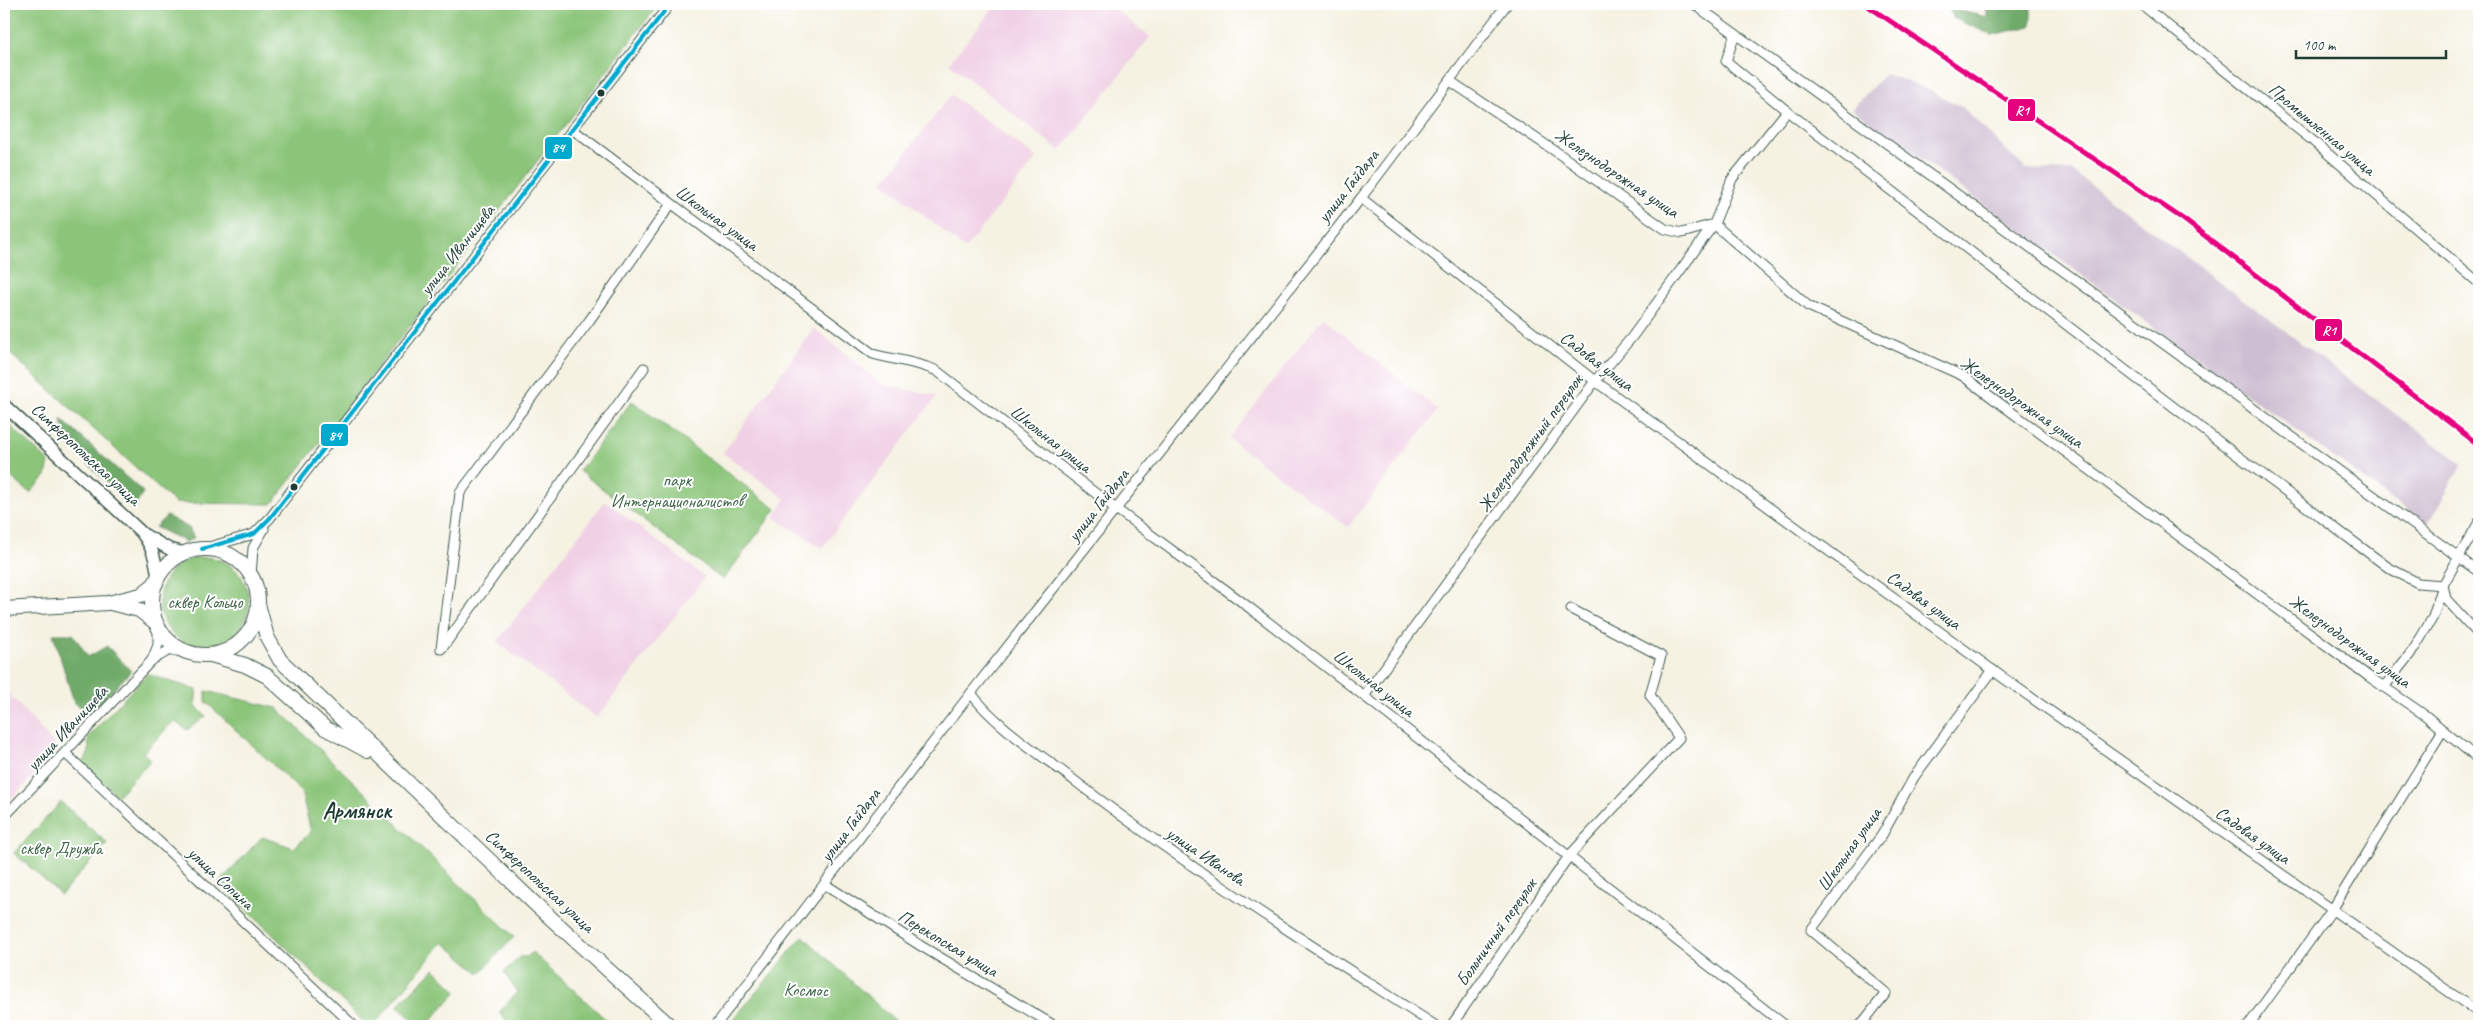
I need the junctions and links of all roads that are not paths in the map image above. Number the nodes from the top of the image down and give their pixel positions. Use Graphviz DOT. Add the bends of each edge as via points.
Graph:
graph roads {
  1 [pos="670,4"];
  2 [pos="1507,4"];
  3 [pos="1694,4"];
  4 [pos="2141,4"];
  5 [pos="1735,34"];
  6 [pos="1450,81"];
  7 [pos="1787,111"];
  8 [pos="572,129"];
  9 [pos="1360,198"];
  10 [pos="671,204"];
  11 [pos="1714,224"];
  12 [pos="2479,283"];
  13 [pos="644,368"];
  14 [pos="1595,381"];
  15 [pos="4,405"];
  16 [pos="1116,509"];
  17 [pos="270,518"];
  18 [pos="2479,522"];
  19 [pos="141,532"];
  20 [pos="202,549"];
  21 [pos="185,553"];
  22 [pos="2458,557"];
  23 [pos="2479,572"];
  24 [pos="251,576"];
  25 [pos="157,581"];
  26 [pos="2443,585"];
  27 [pos="108,603"];
  28 [pos="258,604"];
  29 [pos="4,609"];
  30 [pos="1571,609"];
  31 [pos="157,625"];
  32 [pos="2479,635"];
  33 [pos="183,651"];
  34 [pos="211,655"];
  35 [pos="152,660"];
  36 [pos="1993,670"];
  37 [pos="2384,687"];
  38 [pos="971,693"];
  39 [pos="1364,696"];
  40 [pos="2443,730"];
  41 [pos="65,754"];
  42 [pos="2479,760"];
  43 [pos="386,762"];
  44 [pos="4,817"];
  45 [pos="1569,856"];
  46 [pos="826,885"];
  47 [pos="2332,910"];
  48 [pos="2479,1013"];
  49 [pos="354,1026"];
  50 [pos="670,1026"];
  51 [pos="715,1026"];
  52 [pos="1056,1026"];
  53 [pos="1436,1026"];
  54 [pos="1451,1026"];
  55 [pos="1786,1026"];
  56 [pos="1860,1026"];
  57 [pos="2248,1026"];
  1 -- 8 [label="street, улица Иванищева"];
  2 -- 6 [label="street, улица Гайдара"];
  3 -- 5 [label="street"];
  4 -- 12 [label="street, Промышленная улица" via="2313,141"];
  5 -- 7 [label="street" via="1726,61"];
  5 -- 22 [label="street"];
  6 -- 9 [label="street, улица Гайдара"];
  6 -- 11 [label="street, Железнодорожная улица" via="1665,229 1682,233"];
  7 -- 11 [label="street, Железнодорожный переулок" via="1732,179"];
  7 -- 26 [label="street" via="2389,568 2418,583"];
  8 -- 10 [label="street, Школьная улица"];
  8 -- 17 [label="street, улица Иванищева"];
  9 -- 14 [label="street, Садовая улица"];
  9 -- 16 [label="street, улица Гайдара"];
  10 -- 13 [label="street" via="590,321 460,493 441,649"];
  10 -- 16 [label="street, Школьная улица" via="873,354 926,365 937,371"];
  11 -- 14 [label="street, Железнодорожный переулок" via="1632,337"];
  11 -- 37 [label="street, Железнодорожная улица" via="1808,306 1963,376"];
  14 -- 36 [label="street, Садовая улица"];
  14 -- 39 [label="street, Железнодорожный переулок"];
  15 -- 19 [label="main road, Симферопольская улица"];
  16 -- 38 [label="street, улица Гайдара"];
  16 -- 39 [label="street, Школьная улица"];
  17 -- 20 [label="street, улица Иванищева" via="254,534"];
  17 -- 24 [label="street, улица Иванищева" via="254,548"];
  18 -- 22 [label="street"];
  19 -- 21 [label="main road, Симферопольская улица" via="169,549"];
  19 -- 25 [label="main road, Симферопольская улица" via="155,556"];
  20 -- 21 [label="highway"];
  20 -- 24 [label="highway" via="217,550 231,556"];
  21 -- 25 [label="highway" via="169,564"];
  22 -- 23 [label="street"];
  22 -- 26 [label="street"];
  24 -- 28 [label="highway" via="256,585"];
  25 -- 27 [label="highway" via="141,595"];
  25 -- 31 [label="highway" via="152,603"];
  26 -- 32 [label="street" via="2446,599"];
  26 -- 37 [label="street" via="2434,617"];
  27 -- 29 [label="highway"];
  27 -- 31 [label="highway" via="139,610"];
  28 -- 34 [label="highway" via="256,617 243,640"];
  28 -- 43 [label="highway, Симферопольская улица" via="267,637 280,660"];
  30 -- 45 [label="street" via="1661,656 1650,695 1679,738"];
  31 -- 33 [label="highway" via="169,641"];
  31 -- 35 [label="street, улица Иванищева" via="158,645"];
  33 -- 34 [label="highway"];
  33 -- 35 [label="street, улица Иванищева" via="168,651"];
  34 -- 43 [label="highway, Симферопольская улица" via="246,665 267,676 325,728"];
  35 -- 41 [label="street, улица Иванищева"];
  36 -- 47 [label="street, Садовая улица"];
  36 -- 56 [label="street, Школьная улица" via="1914,777 1882,835 1811,930 1886,993"];
  37 -- 40 [label="street, Железнодорожная улица"];
  38 -- 46 [label="street, улица Гайдара"];
  38 -- 53 [label="street, улица Иванова" via="978,704 1019,738 1153,840"];
  39 -- 45 [label="street, Школьная улица"];
  40 -- 42 [label="street, Железнодорожная улица"];
  40 -- 47 [label="street"];
  41 -- 44 [label="street, улица Иванищева"];
  41 -- 49 [label="street, улица Сопина"];
  43 -- 50 [label="highway, Симферопольская улица"];
  45 -- 54 [label="street, Больничный переулок"];
  45 -- 55 [label="street, Школьная улица"];
  46 -- 51 [label="street, улица Гайдара"];
  46 -- 52 [label="street, Перекопская улица"];
  47 -- 48 [label="street, Садовая улица"];
  47 -- 57 [label="street"];
}
